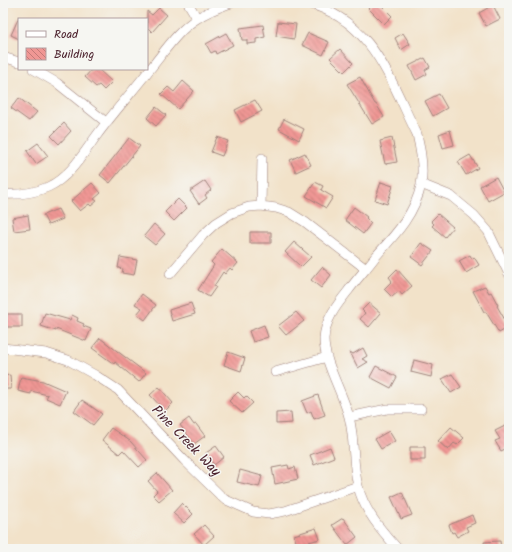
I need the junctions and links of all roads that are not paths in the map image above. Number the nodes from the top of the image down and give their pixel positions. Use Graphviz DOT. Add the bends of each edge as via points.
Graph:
graph roads {
  1 [pos="188,3"];
  2 [pos="231,3"];
  3 [pos="306,3"];
  4 [pos="198,18"];
  5 [pos="3,57"];
  6 [pos="18,62"];
  7 [pos="35,70"];
  8 [pos="107,123"];
  9 [pos="262,158"];
  10 [pos="421,184"];
  11 [pos="3,194"];
  12 [pos="261,206"];
  13 [pos="366,269"];
  14 [pos="170,274"];
  15 [pos="509,274"];
  16 [pos="3,348"];
  17 [pos="327,357"];
  18 [pos="275,372"];
  19 [pos="421,409"];
  20 [pos="350,417"];
  21 [pos="358,486"];
  22 [pos="398,549"];
  1 -- 4 [label="street"];
  2 -- 4 [label="street"];
  3 -- 10 [label="street" via="333,12 348,22 374,50 417,134 422,164"];
  4 -- 8 [label="street" via="178,35"];
  5 -- 6 [label="street"];
  7 -- 8 [label="street" via="57,83"];
  8 -- 11 [label="street" via="74,167 62,178 34,192"];
  9 -- 12 [label="street"];
  10 -- 13 [label="street" via="404,224"];
  10 -- 15 [label="street" via="451,196 474,215 488,232"];
  12 -- 13 [label="street" via="290,212"];
  12 -- 14 [label="street" via="232,213 216,223"];
  13 -- 17 [label="street" via="332,312 324,339"];
  16 -- 21 [label="street, Pine Creek Way" via="46,353 68,360 118,390 224,499 253,512 269,514 285,511"];
  17 -- 18 [label="street"];
  17 -- 20 [label="street"];
  19 -- 20 [label="street" via="387,409"];
  20 -- 21 [label="street"];
  21 -- 22 [label="street" via="373,520"];
}
